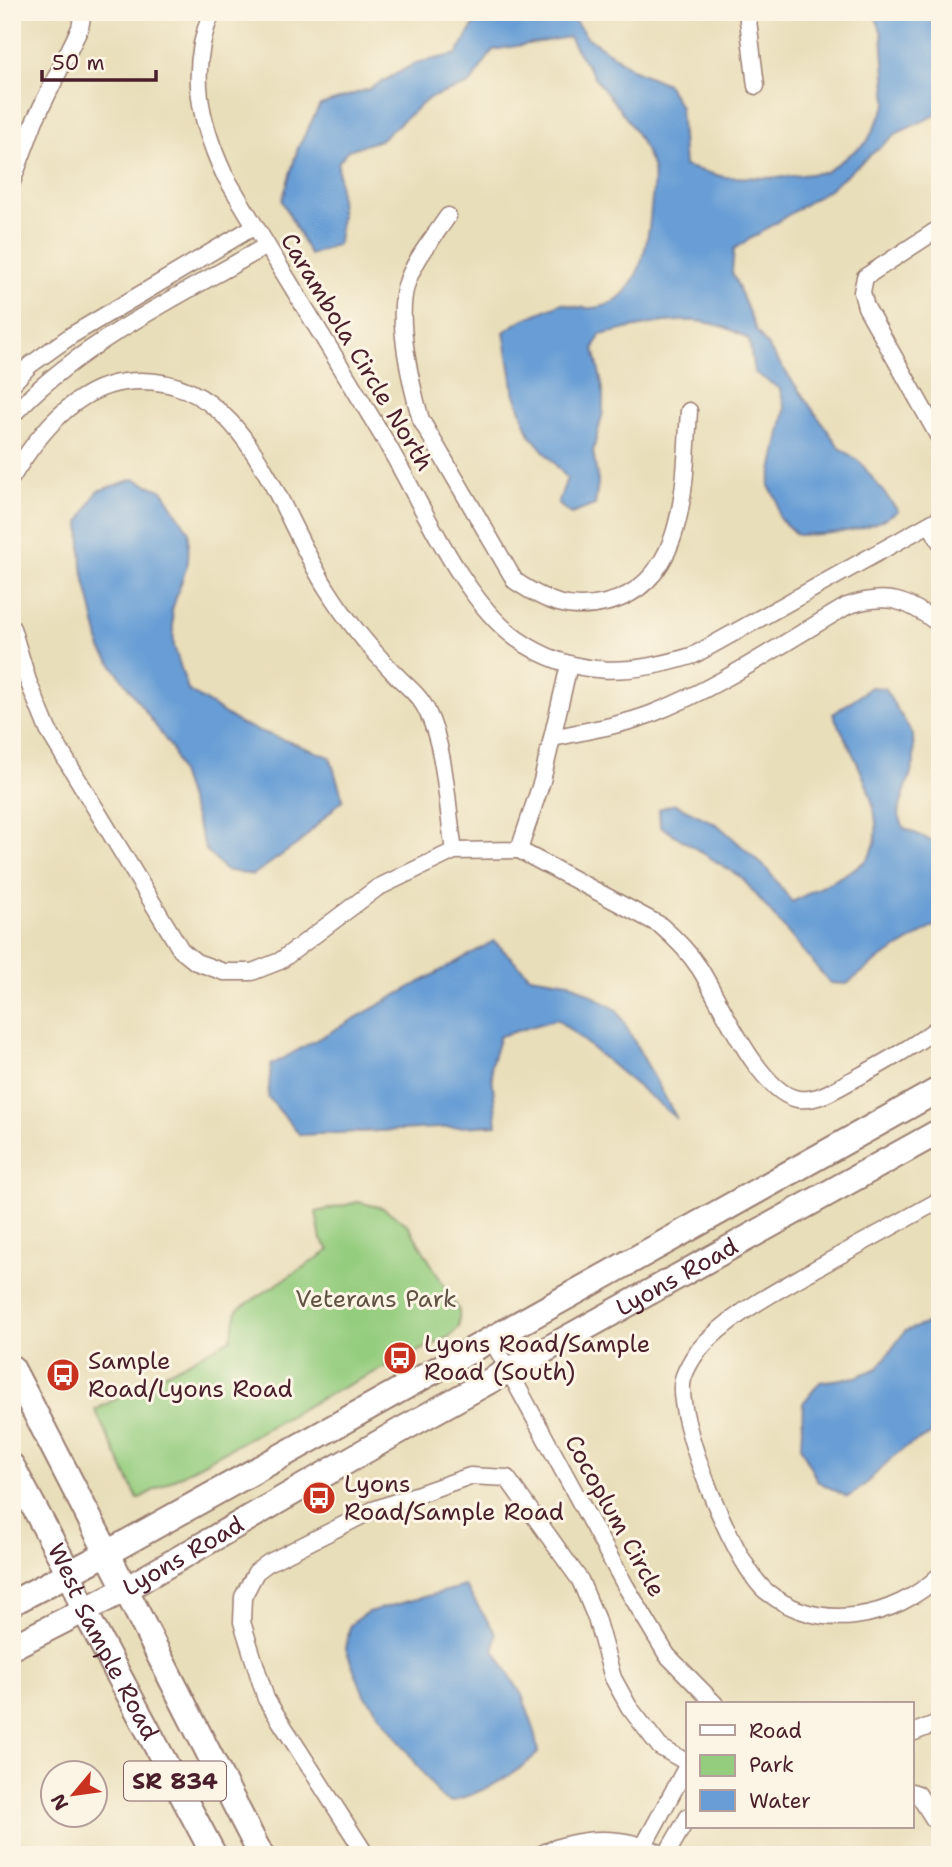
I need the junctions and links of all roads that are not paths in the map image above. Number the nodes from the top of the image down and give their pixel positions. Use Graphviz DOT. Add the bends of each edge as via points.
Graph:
graph roads {
  1 [pos="83,12"];
  2 [pos="212,12"];
  3 [pos="747,12"];
  4 [pos="756,86"];
  5 [pos="12,182"];
  6 [pos="448,216"];
  7 [pos="255,226"];
  8 [pos="940,228"];
  9 [pos="266,246"];
  10 [pos="12,384"];
  11 [pos="689,411"];
  12 [pos="12,416"];
  13 [pos="940,439"];
  14 [pos="12,478"];
  15 [pos="935,521"];
  16 [pos="940,542"];
  17 [pos="940,625"];
  18 [pos="12,628"];
  19 [pos="569,666"];
  20 [pos="552,738"];
  21 [pos="519,850"];
  22 [pos="454,851"];
  23 [pos="940,1026"];
  24 [pos="940,1089"];
  25 [pos="940,1131"];
  26 [pos="940,1200"];
  27 [pos="491,1338"];
  28 [pos="12,1368"];
  29 [pos="509,1370"];
  30 [pos="12,1466"];
  31 [pos="109,1552"];
  32 [pos="69,1573"];
  33 [pos="940,1575"];
  34 [pos="126,1589"];
  35 [pos="12,1603"];
  36 [pos="84,1610"];
  37 [pos="12,1647"];
  38 [pos="713,1702"];
  39 [pos="940,1721"];
  40 [pos="914,1731"];
  41 [pos="686,1762"];
  42 [pos="686,1767"];
  43 [pos="914,1793"];
  44 [pos="686,1820"];
  45 [pos="940,1829"];
  46 [pos="644,1845"];
  47 [pos="214,1855"];
  48 [pos="261,1855"];
  49 [pos="366,1855"];
  50 [pos="539,1855"];
  51 [pos="664,1855"];
  1 -- 5 [label="street"];
  2 -- 7 [label="street, Carambola Circle North" via="203,43 200,104 206,136"];
  3 -- 4 [label="street"];
  6 -- 11 [label="street" via="406,284 403,303 415,399 421,420 515,581 564,607 614,601 639,589 667,551 677,525"];
  7 -- 9 [label="street, Carambola Circle North"];
  7 -- 10 [label="street" via="72,335"];
  8 -- 13 [label="street" via="865,277 862,292"];
  9 -- 12 [label="street" via="83,354 44,383"];
  9 -- 19 [label="street, Carambola Circle North" via="478,598 517,639"];
  14 -- 22 [label="street" via="29,448 55,420 109,384 171,383 200,394 223,412 278,493 328,590 360,634 427,709 436,736"];
  15 -- 16 [label="street"];
  15 -- 19 [label="street, Carambola Circle North" via="694,655 652,669"];
  17 -- 20 [label="street" via="918,608 897,600 870,598 848,606 689,698 610,727"];
  18 -- 22 [label="street" via="48,730 181,950 196,962 224,972 252,972 280,961 377,888"];
  19 -- 20 [label="street"];
  20 -- 21 [label="street"];
  21 -- 22 [label="street"];
  21 -- 23 [label="street" via="660,925 679,941 763,1075 797,1099 815,1099 909,1050"];
  24 -- 27 [label="main road, Lyons Road"];
  25 -- 29 [label="main road, Lyons Road"];
  26 -- 33 [label="street" via="754,1303 698,1351 682,1380 692,1447 725,1527 764,1590 792,1607 832,1618 877,1613 905,1601"];
  27 -- 29 [label="street, Cocoplum Circle"];
  27 -- 31 [label="main road, Lyons Road"];
  28 -- 31 [label="main road, West Sample Road / SR 834"];
  29 -- 34 [label="main road, Lyons Road"];
  29 -- 38 [label="street, Cocoplum Circle" via="667,1655"];
  30 -- 32 [label="main road, West Sample Road / SR 834"];
  31 -- 32 [label="main road, Lyons Road"];
  31 -- 34 [label="main road, West Sample Road / SR 834"];
  32 -- 35 [label="main road, Lyons Road"];
  32 -- 36 [label="main road, West Sample Road / SR 834"];
  34 -- 36 [label="main road, Lyons Road"];
  34 -- 48 [label="main road, West Sample Road / SR 834"];
  36 -- 37 [label="main road, Lyons Road"];
  36 -- 47 [label="main road, West Sample Road / SR 834"];
  39 -- 40 [label="street"];
  41 -- 49 [label="street" via="660,1747 629,1707 613,1678 580,1580 507,1478 470,1476 373,1510 268,1563 256,1572 243,1597 242,1622 266,1699"];
  42 -- 46 [label="street"];
  43 -- 45 [label="street"];
  44 -- 51 [label="street"];
  46 -- 50 [label="street" via="582,1841"];
  46 -- 51 [label="street"];
}
